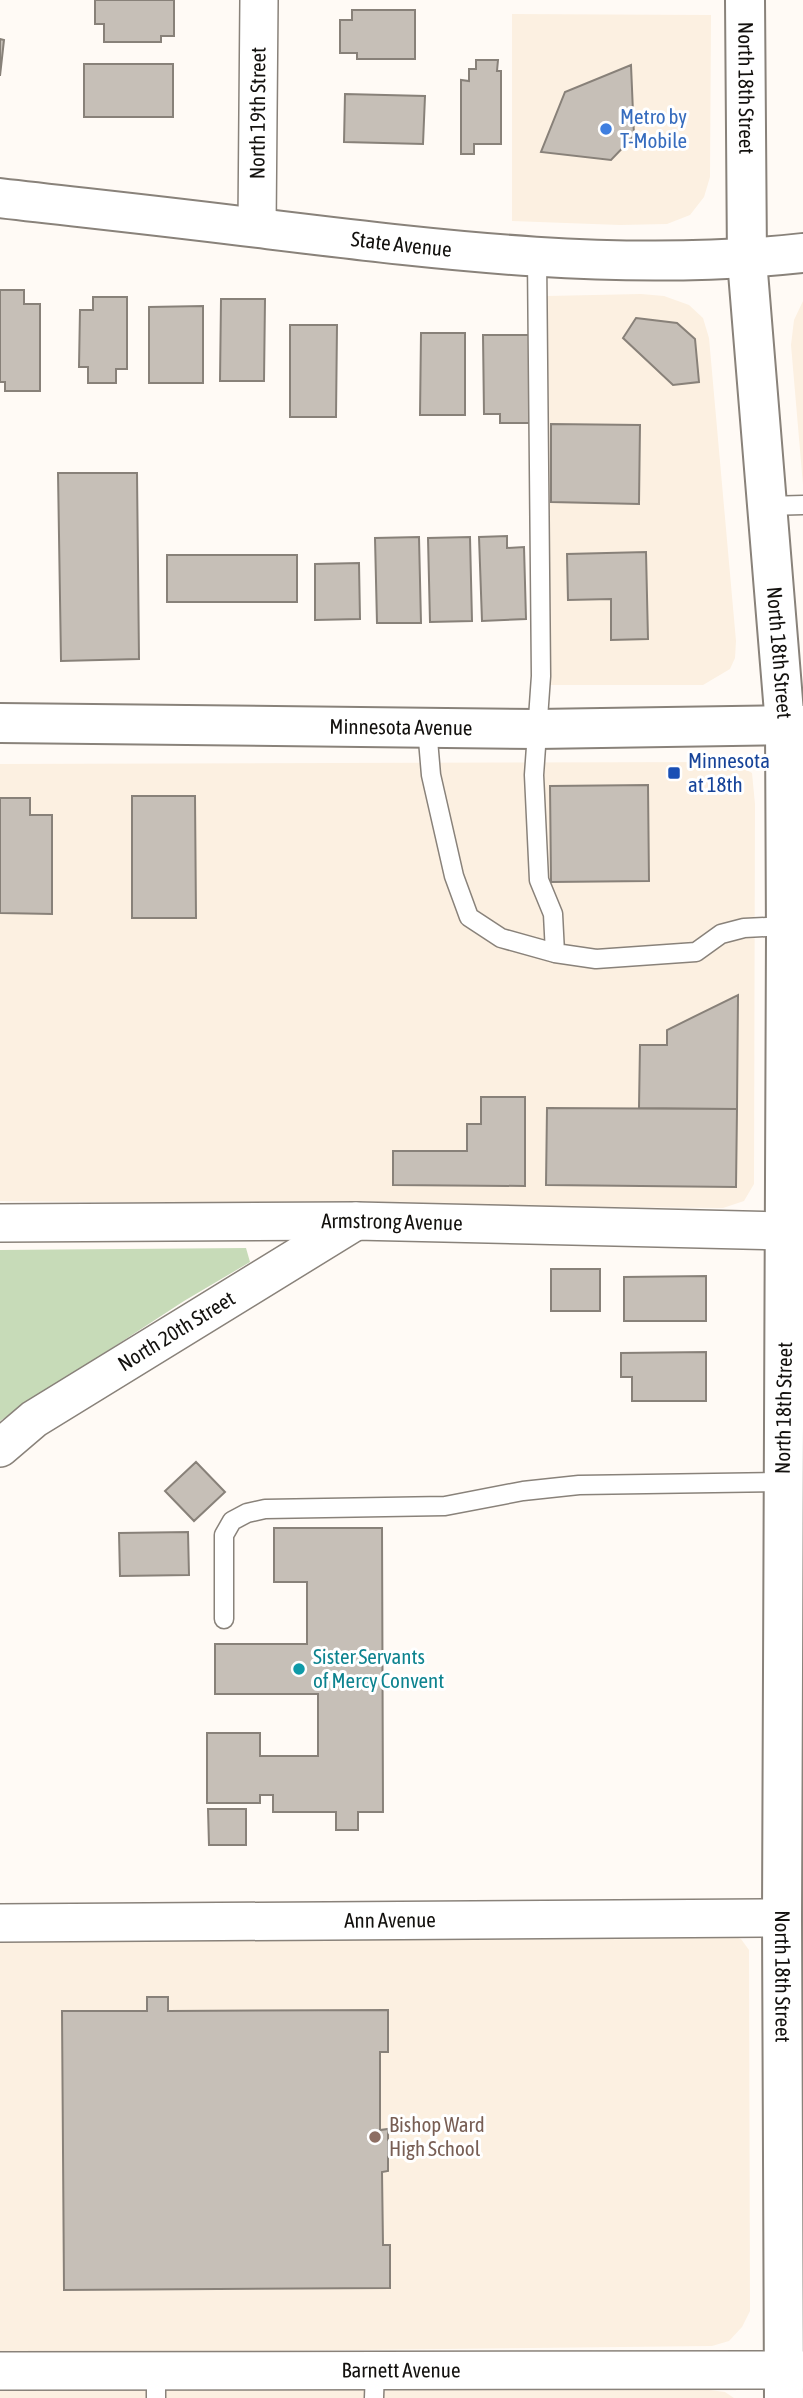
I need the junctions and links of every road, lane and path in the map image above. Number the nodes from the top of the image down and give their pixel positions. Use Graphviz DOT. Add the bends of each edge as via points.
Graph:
graph roads {
  1 [pos="259,0"];
  2 [pos="746,0"];
  3 [pos="0,198"];
  4 [pos="257,228"];
  5 [pos="803,253"];
  6 [pos="537,257"];
  7 [pos="747,260"];
  8 [pos="785,506"];
  9 [pos="0,723"];
  10 [pos="794,725"];
  11 [pos="427,728"];
  12 [pos="537,729"];
  13 [pos="786,926"];
  14 [pos="555,953"];
  15 [pos="794,1019"];
  16 [pos="356,1221"];
  17 [pos="0,1223"];
  18 [pos="785,1231"];
  19 [pos="794,1291"];
  20 [pos="0,1448"];
  21 [pos="783,1482"];
  22 [pos="224,1619"];
  23 [pos="793,1822"];
  24 [pos="782,1918"];
  25 [pos="0,1923"];
  26 [pos="0,2371"];
  27 [pos="790,2379"];
  28 [pos="156,2384"];
  29 [pos="374,2384"];
  1 -- 4 [label="street, North 19th Street"];
  2 -- 7 [label="main road, North 18th Street"];
  3 -- 4 [label="main road, State Avenue"];
  4 -- 6 [label="main road, State Avenue"];
  5 -- 7 [label="main road, State Avenue"];
  6 -- 7 [label="main road, State Avenue"];
  6 -- 12 [label="lane" via="541,497"];
  7 -- 8 [label="main road, North 18th Street"];
  8 -- 10 [label="main road, North 18th Street"];
  9 -- 11 [label="main road, Minnesota Avenue"];
  10 -- 12 [label="main road, Minnesota Avenue"];
  10 -- 13 [label="main road, North 18th Street"];
  11 -- 12 [label="main road, Minnesota Avenue"];
  11 -- 14 [label="lane" via="431,775 468,917 501,939"];
  12 -- 14 [label="lane" via="534,775 539,880 553,914"];
  13 -- 14 [label="lane" via="721,934 696,952 596,959"];
  13 -- 15 [label="main road, North 18th Street"];
  15 -- 18 [label="main road, North 18th Street"];
  16 -- 17 [label="street, Armstrong Avenue"];
  16 -- 18 [label="street, Armstrong Avenue"];
  16 -- 20 [label="street, North 20th Street" via="34,1419"];
  18 -- 19 [label="main road, North 18th Street"];
  19 -- 21 [label="main road, North 18th Street"];
  21 -- 22 [label="lane" via="579,1485 445,1506 247,1513 232,1521 224,1535"];
  21 -- 23 [label="main road, North 18th Street"];
  23 -- 24 [label="main road, North 18th Street"];
  24 -- 25 [label="street, Ann Avenue"];
  24 -- 27 [label="main road, North 18th Street"];
  26 -- 28 [label="street, Barnett Avenue"];
  27 -- 29 [label="street, Barnett Avenue"];
  28 -- 29 [label="street, Barnett Avenue"];
}
